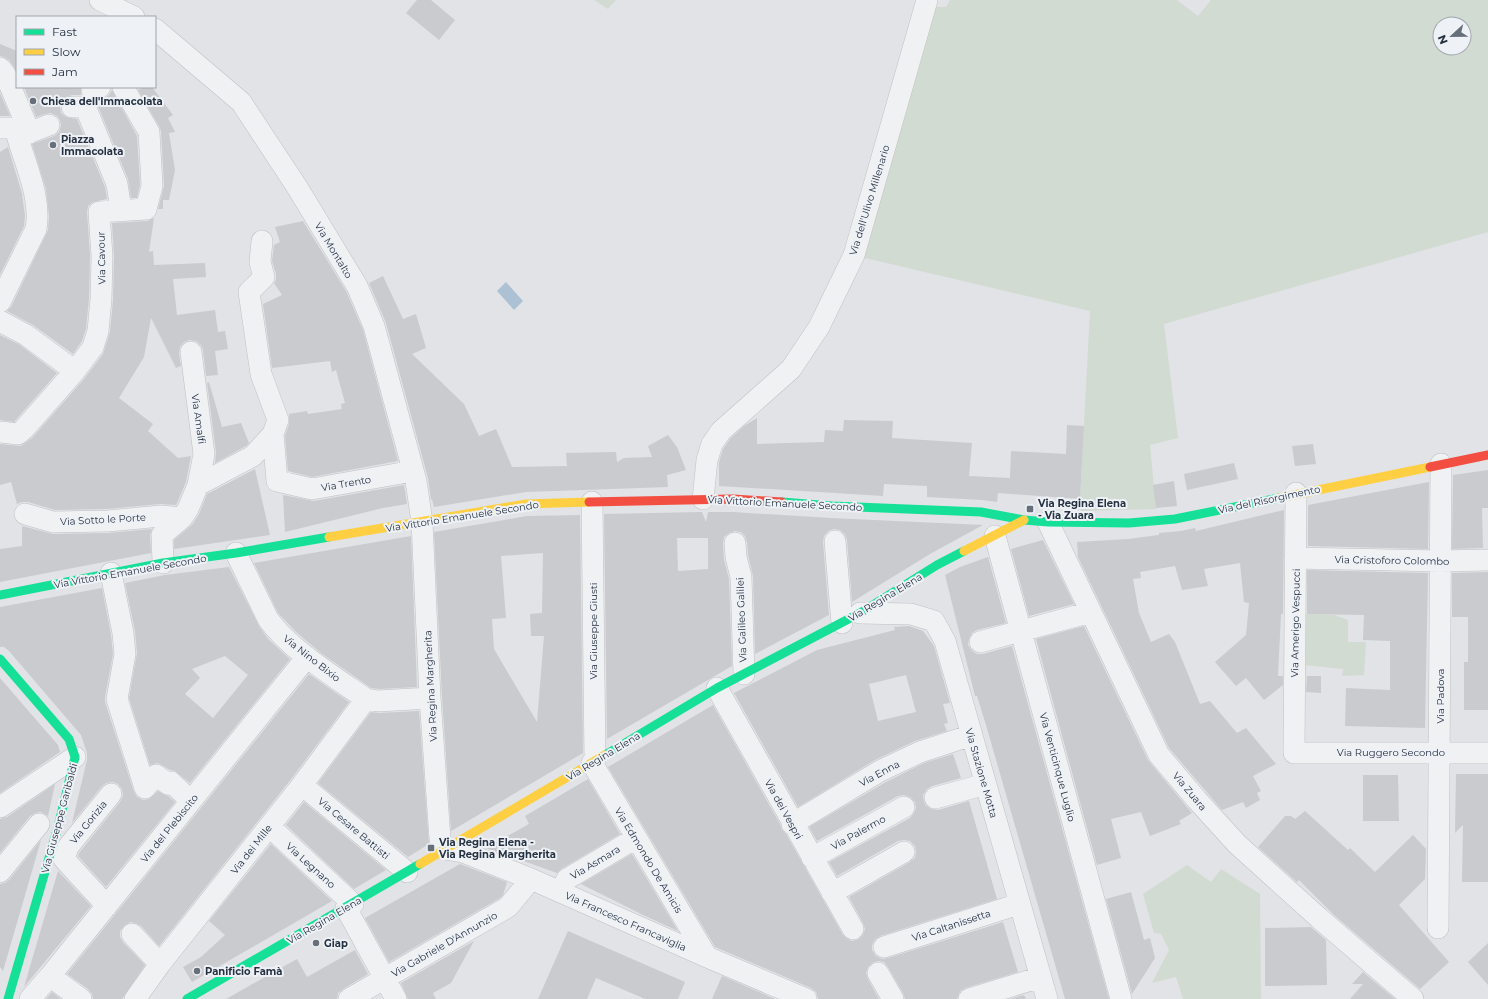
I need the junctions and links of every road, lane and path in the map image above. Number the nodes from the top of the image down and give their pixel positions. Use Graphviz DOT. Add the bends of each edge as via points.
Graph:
graph roads {
  1 [pos="100,0"];
  2 [pos="927,0"];
  3 [pos="132,16"];
  4 [pos="156,30"];
  5 [pos="0,68"];
  6 [pos="124,88"];
  7 [pos="72,107"];
  8 [pos="49,125"];
  9 [pos="18,133"];
  10 [pos="121,210"];
  11 [pos="262,241"];
  12 [pos="0,302"];
  13 [pos="0,321"];
  14 [pos="191,352"];
  15 [pos="75,371"];
  16 [pos="0,432"];
  17 [pos="273,434"];
  18 [pos="1488,455"];
  19 [pos="1441,464"];
  20 [pos="413,471"];
  21 [pos="198,485"];
  22 [pos="1296,494"];
  23 [pos="703,499"];
  24 [pos="592,502"];
  25 [pos="25,514"];
  26 [pos="182,518"];
  27 [pos="1024,520"];
  28 [pos="422,522"];
  29 [pos="1048,522"];
  30 [pos="996,536"];
  31 [pos="835,541"];
  32 [pos="735,542"];
  33 [pos="236,553"];
  34 [pos="1295,558"];
  35 [pos="1488,560"];
  36 [pos="1440,561"];
  37 [pos="163,563"];
  38 [pos="111,574"];
  39 [pos="0,595"];
  40 [pos="1091,612"];
  41 [pos="860,613"];
  42 [pos="842,623"];
  43 [pos="1021,630"];
  44 [pos="980,642"];
  45 [pos="307,657"];
  46 [pos="0,659"];
  47 [pos="744,674"];
  48 [pos="717,688"];
  49 [pos="430,698"];
  50 [pos="366,699"];
  51 [pos="972,735"];
  52 [pos="1294,752"];
  53 [pos="1439,752"];
  54 [pos="1488,753"];
  55 [pos="75,757"];
  56 [pos="593,762"];
  57 [pos="986,784"];
  58 [pos="302,785"];
  59 [pos="111,794"];
  60 [pos="935,798"];
  61 [pos="191,801"];
  62 [pos="0,807"];
  63 [pos="904,807"];
  64 [pos="39,824"];
  65 [pos="792,824"];
  66 [pos="269,826"];
  67 [pos="636,838"];
  68 [pos="444,849"];
  69 [pos="904,852"];
  70 [pos="812,858"];
  71 [pos="0,872"];
  72 [pos="407,872"];
  73 [pos="532,879"];
  74 [pos="560,892"];
  75 [pos="832,893"];
  76 [pos="1020,904"];
  77 [pos="107,906"];
  78 [pos="350,906"];
  79 [pos="1438,928"];
  80 [pos="853,929"];
  81 [pos="132,934"];
  82 [pos="884,947"];
  83 [pos="707,957"];
  84 [pos="160,964"];
  85 [pos="878,973"];
  86 [pos="50,976"];
  87 [pos="1041,977"];
  88 [pos="385,978"];
  89 [pos="8,999"];
  90 [pos="30,999"];
  91 [pos="81,999"];
  92 [pos="134,999"];
  93 [pos="187,999"];
  94 [pos="349,999"];
  95 [pos="396,999"];
  96 [pos="806,999"];
  97 [pos="893,999"];
  98 [pos="969,999"];
  99 [pos="1047,999"];
  100 [pos="1121,999"];
  101 [pos="1413,999"];
  1 -- 3 [label="street"];
  2 -- 23 [label="street, Via dell'Ulivo Millenario" via="854,255 819,326 791,369 721,431 712,444 707,460"];
  4 -- 20 [label="street, Via Montalto" via="241,102 297,187 357,286 374,326"];
  5 -- 9 [label="street" via="5,74"];
  6 -- 10 [label="street, Via Cavour" via="148,132 152,186 146,209"];
  7 -- 10 [label="street" via="82,107 86,111 117,184"];
  8 -- 9 [label="street"];
  9 -- 12 [label="street" via="38,221"];
  10 -- 15 [label="street, Via Cavour" via="99,212 102,256 98,331 93,348"];
  11 -- 17 [label="street" via="260,262 264,277 249,292 261,374 278,420"];
  13 -- 15 [label="street" via="26,335"];
  14 -- 21 [label="street, Via Amalfi" via="204,454"];
  15 -- 16 [label="street, Via Cavour" via="18,434"];
  17 -- 20 [label="street, Via Trento" via="277,481 312,489"];
  17 -- 21 [label="street" via="253,456"];
  18 -- 19 [label="street, Via del Risorgimento"];
  19 -- 22 [label="street, Via del Risorgimento"];
  19 -- 36 [label="street, Via Padova"];
  20 -- 28 [label="street, Via Montalto"];
  21 -- 26 [label="street, Via Amalfi"];
  22 -- 29 [label="street, Via del Risorgimento" via="1174,519 1129,523"];
  22 -- 34 [label="street, Via Amerigo Vespucci"];
  23 -- 24 [label="street, Via Vittorio Emanuele Secondo"];
  23 -- 27 [label="street, Via Vittorio Emanuele Secondo" via="981,512"];
  24 -- 28 [label="street, Via Vittorio Emanuele Secondo" via="526,504"];
  24 -- 56 [label="street, Via Giuseppe Giusti"];
  25 -- 26 [label="street, Via Sotto le Porte" via="53,522 108,521 161,516"];
  26 -- 37 [label="street" via="162,535"];
  27 -- 29 [label="street, Via Vittorio Emanuele Secondo"];
  27 -- 30 [label="street, Via Regina Elena"];
  28 -- 33 [label="street, Via Vittorio Emanuele Secondo"];
  28 -- 49 [label="street, Via Regina Margherita"];
  29 -- 40 [label="street, Via Zuara"];
  30 -- 41 [label="street, Via Regina Elena" via="937,565"];
  30 -- 43 [label="street, Via Venticinque Luglio"];
  31 -- 42 [label="street"];
  32 -- 47 [label="street, Via Galileo Galilei" via="741,577"];
  33 -- 37 [label="street, Via Vittorio Emanuele Secondo"];
  33 -- 45 [label="street, Via Nino Bixio" via="268,619 275,629"];
  34 -- 36 [label="street, Via Cristoforo Colombo"];
  34 -- 52 [label="street, Via Amerigo Vespucci"];
  35 -- 36 [label="street, Via Cristoforo Colombo"];
  36 -- 53 [label="street, Via Padova"];
  37 -- 38 [label="street, Via Vittorio Emanuele Secondo"];
  38 -- 39 [label="street, Via Vittorio Emanuele Secondo"];
  38 -- 61 [label="street" via="125,654 117,699 145,788 156,775 168,784 172,782"];
  40 -- 43 [label="street"];
  40 -- 101 [label="street, Via Zuara" via="1159,755 1237,844"];
  41 -- 42 [label="street, Via Regina Elena"];
  41 -- 51 [label="street, Via Stazione Motta" via="911,614 934,620 945,642"];
  42 -- 47 [label="street, Via Regina Elena"];
  43 -- 44 [label="street"];
  43 -- 100 [label="street, Via Venticinque Luglio"];
  45 -- 50 [label="street, Via Nino Bixio"];
  45 -- 61 [label="street, Via del Plebiscito"];
  46 -- 55 [label="street, Via Giuseppe Garibaldi" via="69,739"];
  47 -- 48 [label="street, Via Regina Elena"];
  48 -- 56 [label="street, Via Regina Elena"];
  48 -- 65 [label="street, Via dei Vespri"];
  49 -- 50 [label="street" via="378,701"];
  49 -- 68 [label="street, Via Regina Margherita" via="440,839"];
  50 -- 58 [label="street, Via dei Mille"];
  51 -- 57 [label="street, Via Stazione Motta"];
  51 -- 65 [label="street, Via Enna" via="920,752 880,771"];
  52 -- 53 [label="street, Via Ruggero Secondo"];
  53 -- 54 [label="street, Via Ruggero Secondo"];
  53 -- 79 [label="street, Via Padova"];
  55 -- 62 [label="street"];
  55 -- 89 [label="street, Via Giuseppe Garibaldi" via="58,827"];
  56 -- 67 [label="street, Via Edmondo De Amicis"];
  56 -- 68 [label="street, Via Regina Elena"];
  57 -- 60 [label="street"];
  57 -- 76 [label="street, Via Stazione Motta"];
  58 -- 66 [label="street, Via dei Mille"];
  58 -- 72 [label="street, Via Cesare Battisti"];
  59 -- 77 [label="street, Via Gorizia" via="68,847 64,859"];
  61 -- 77 [label="street, Via del Plebiscito"];
  63 -- 70 [label="street, Via Palermo"];
  64 -- 71 [label="street"];
  65 -- 70 [label="street, Via dei Vespri"];
  66 -- 78 [label="street, Via Legnano"];
  66 -- 84 [label="street, Via dei Mille"];
  67 -- 74 [label="street, Via Asmara" via="567,878"];
  67 -- 83 [label="street, Via Edmondo De Amicis"];
  68 -- 72 [label="street, Via Regina Elena"];
  68 -- 73 [label="street, Via Francesco Francaviglia" via="462,852"];
  69 -- 75 [label="street"];
  70 -- 75 [label="street, Via dei Vespri"];
  72 -- 78 [label="street, Via Regina Elena"];
  73 -- 74 [label="street, Via Francesco Francaviglia"];
  73 -- 88 [label="street, Via Gabriele D'Annunzio" via="508,907"];
  74 -- 83 [label="street, Via Francesco Francaviglia"];
  75 -- 80 [label="street, Via dei Vespri"];
  76 -- 82 [label="street, Via Caltanissetta"];
  76 -- 87 [label="street, Via Stazione Motta"];
  77 -- 86 [label="street, Via del Plebiscito"];
  78 -- 88 [label="street, Via Legnano"];
  78 -- 93 [label="street, Via Regina Elena"];
  81 -- 84 [label="street"];
  83 -- 96 [label="street, Via Francesco Francaviglia"];
  84 -- 92 [label="street, Via dei Mille"];
  85 -- 97 [label="street"];
  86 -- 90 [label="street, Via del Plebiscito"];
  86 -- 91 [label="street"];
  87 -- 98 [label="street"];
  87 -- 99 [label="street, Via Stazione Motta"];
  88 -- 94 [label="street, Via Gabriele D'Annunzio"];
  88 -- 95 [label="street, Via Legnano"];
}
